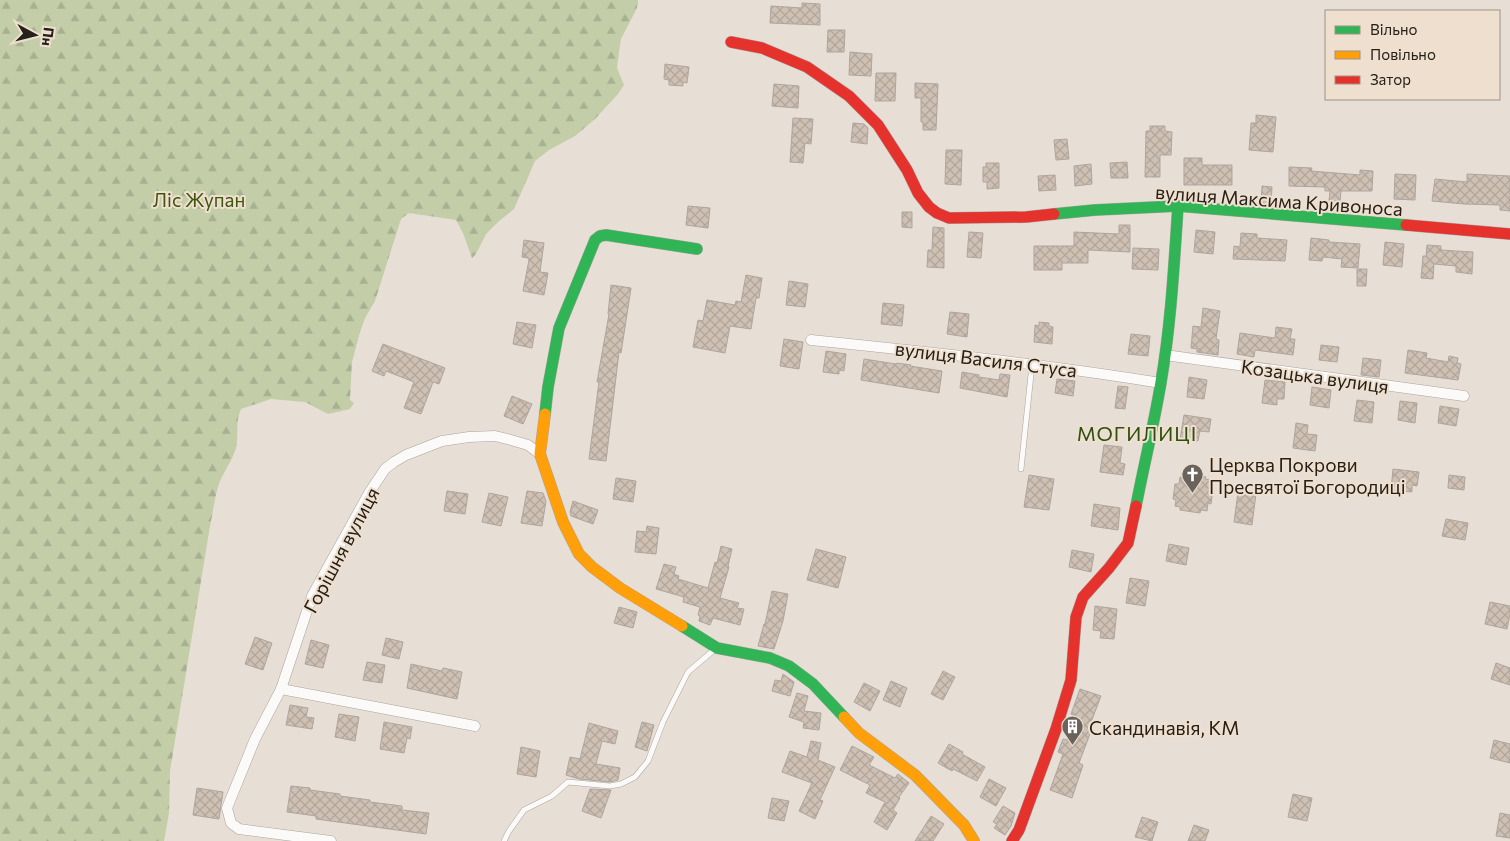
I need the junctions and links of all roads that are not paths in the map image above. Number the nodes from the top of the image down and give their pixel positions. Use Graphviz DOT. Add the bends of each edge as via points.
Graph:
graph roads {
  1 [pos="731,42"];
  2 [pos="1178,206"];
  3 [pos="1510,234"];
  4 [pos="697,248"];
  5 [pos="811,340"];
  6 [pos="1165,355"];
  7 [pos="1032,364"];
  8 [pos="1161,383"];
  9 [pos="1464,396"];
  10 [pos="540,454"];
  11 [pos="1021,469"];
  12 [pos="717,648"];
  13 [pos="281,689"];
  14 [pos="475,726"];
  15 [pos="331,841"];
  16 [pos="504,841"];
  17 [pos="974,841"];
  18 [pos="1012,841"];
  1 -- 2 [label="street, вулиця Максима Кривоноса" via="762,48 807,66 849,96 878,126 908,170 918,193 937,213 949,218 1026,217"];
  2 -- 3 [label="street, вулиця Максима Кривоноса"];
  2 -- 6 [label="street"];
  4 -- 10 [label="street" via="606,235 596,240 559,328"];
  5 -- 7 [label="street, вулиця Василя Стуса"];
  6 -- 8 [label="street"];
  6 -- 9 [label="street, Козацька вулиця"];
  7 -- 8 [label="street, вулиця Василя Стуса"];
  7 -- 11 [label="lane"];
  8 -- 18 [label="street" via="1128,543 1083,597 1076,616 1071,680 1059,721 1019,830"];
  10 -- 12 [label="street" via="563,522 580,554 620,588"];
  10 -- 13 [label="street, Горішня вулиця" via="528,445 511,440 469,436 442,441 406,455 385,469 368,493 312,596"];
  12 -- 16 [label="lane" via="688,672 648,761 636,777 610,786 568,782 552,796 524,810"];
  12 -- 17 [label="street" via="770,658 789,666 813,684 859,733 915,775 964,825"];
  13 -- 14 [label="street"];
  13 -- 15 [label="street, Горішня вулиця" via="255,739 227,808 231,824 239,828"];
}
